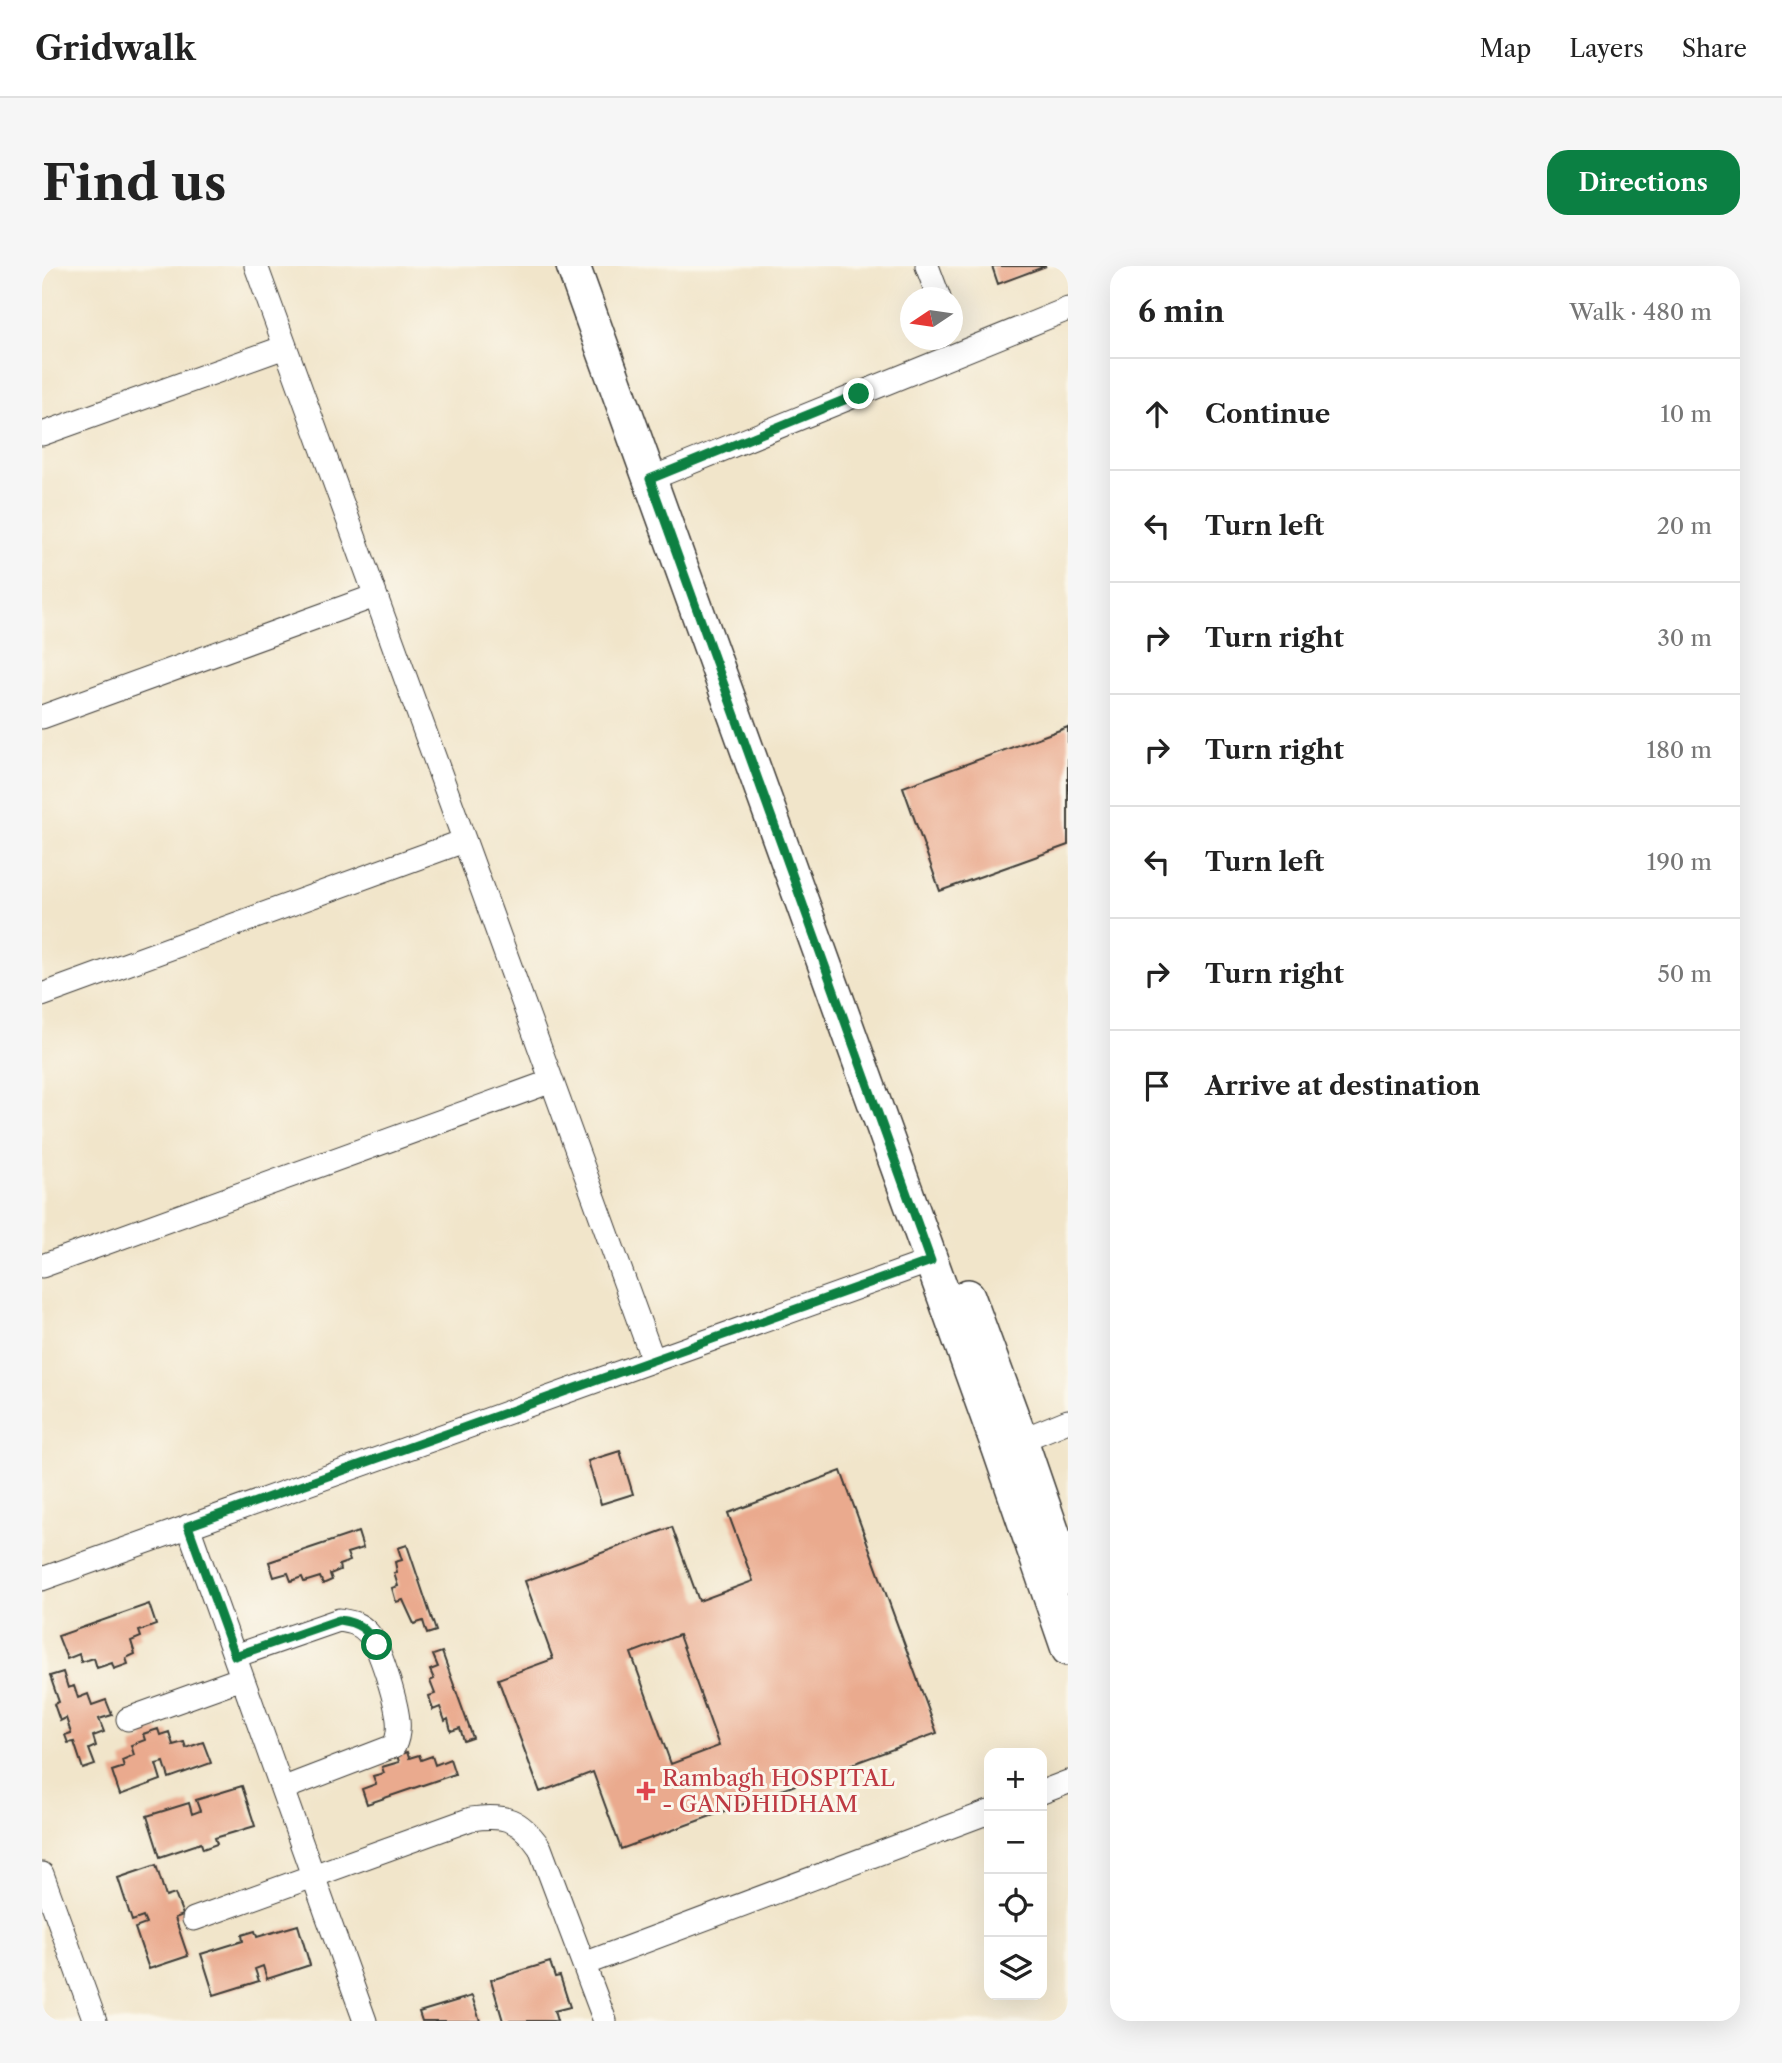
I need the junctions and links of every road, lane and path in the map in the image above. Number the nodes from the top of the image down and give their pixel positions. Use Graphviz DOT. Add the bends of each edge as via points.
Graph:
graph roads {
  1 [pos="256,266"];
  2 [pos="573,266"];
  3 [pos="596,266"];
  4 [pos="927,266"];
  5 [pos="935,287"];
  6 [pos="1068,309"];
  7 [pos="963,342"];
  8 [pos="285,347"];
  9 [pos="942,350"];
  10 [pos="42,434"];
  11 [pos="660,475"];
  12 [pos="375,596"];
  13 [pos="42,717"];
  14 [pos="464,841"];
  15 [pos="42,995"];
  16 [pos="551,1081"];
  17 [pos="931,1261"];
  18 [pos="42,1266"];
  19 [pos="653,1360"];
  20 [pos="1068,1421"];
  21 [pos="1010,1445"];
  22 [pos="188,1526"];
  23 [pos="1068,1577"];
  24 [pos="42,1579"];
  25 [pos="1068,1649"];
  26 [pos="239,1667"];
  27 [pos="128,1719"];
  28 [pos="1068,1782"];
  29 [pos="282,1789"];
  30 [pos="1047,1790"];
  31 [pos="984,1814"];
  32 [pos="42,1874"];
  33 [pos="313,1875"];
  34 [pos="194,1919"];
  35 [pos="583,1964"];
  36 [pos="95,2021"];
  37 [pos="365,2021"];
  38 [pos="605,2021"];
  1 -- 8 [label="street"];
  2 -- 11 [label="main road"];
  3 -- 11 [label="main road"];
  4 -- 5 [label="street"];
  6 -- 7 [label="street"];
  8 -- 10 [label="street"];
  8 -- 12 [label="street"];
  9 -- 11 [label="street"];
  11 -- 17 [label="main road"];
  11 -- 21 [label="main road"];
  12 -- 13 [label="street"];
  12 -- 14 [label="street"];
  14 -- 15 [label="street"];
  14 -- 16 [label="street"];
  16 -- 18 [label="street"];
  16 -- 19 [label="street"];
  17 -- 19 [label="street"];
  17 -- 21 [label="main road"];
  19 -- 22 [label="street"];
  20 -- 21 [label="street"];
  21 -- 23 [label="main road"];
  21 -- 25 [label="main road"];
  22 -- 24 [label="street"];
  22 -- 26 [label="street"];
  26 -- 27 [label="street"];
  26 -- 29 [label="street"];
  26 -- 29 [label="street" via="339,1620 355,1622 377,1645 398,1719 394,1746"];
  28 -- 30 [label="street"];
  29 -- 33 [label="street"];
  31 -- 35 [label="street"];
  32 -- 36 [label="street"];
  33 -- 34 [label="street"];
  33 -- 35 [label="street" via="471,1819 509,1818 528,1831 540,1848"];
  33 -- 37 [label="street"];
  35 -- 38 [label="street"];
}
